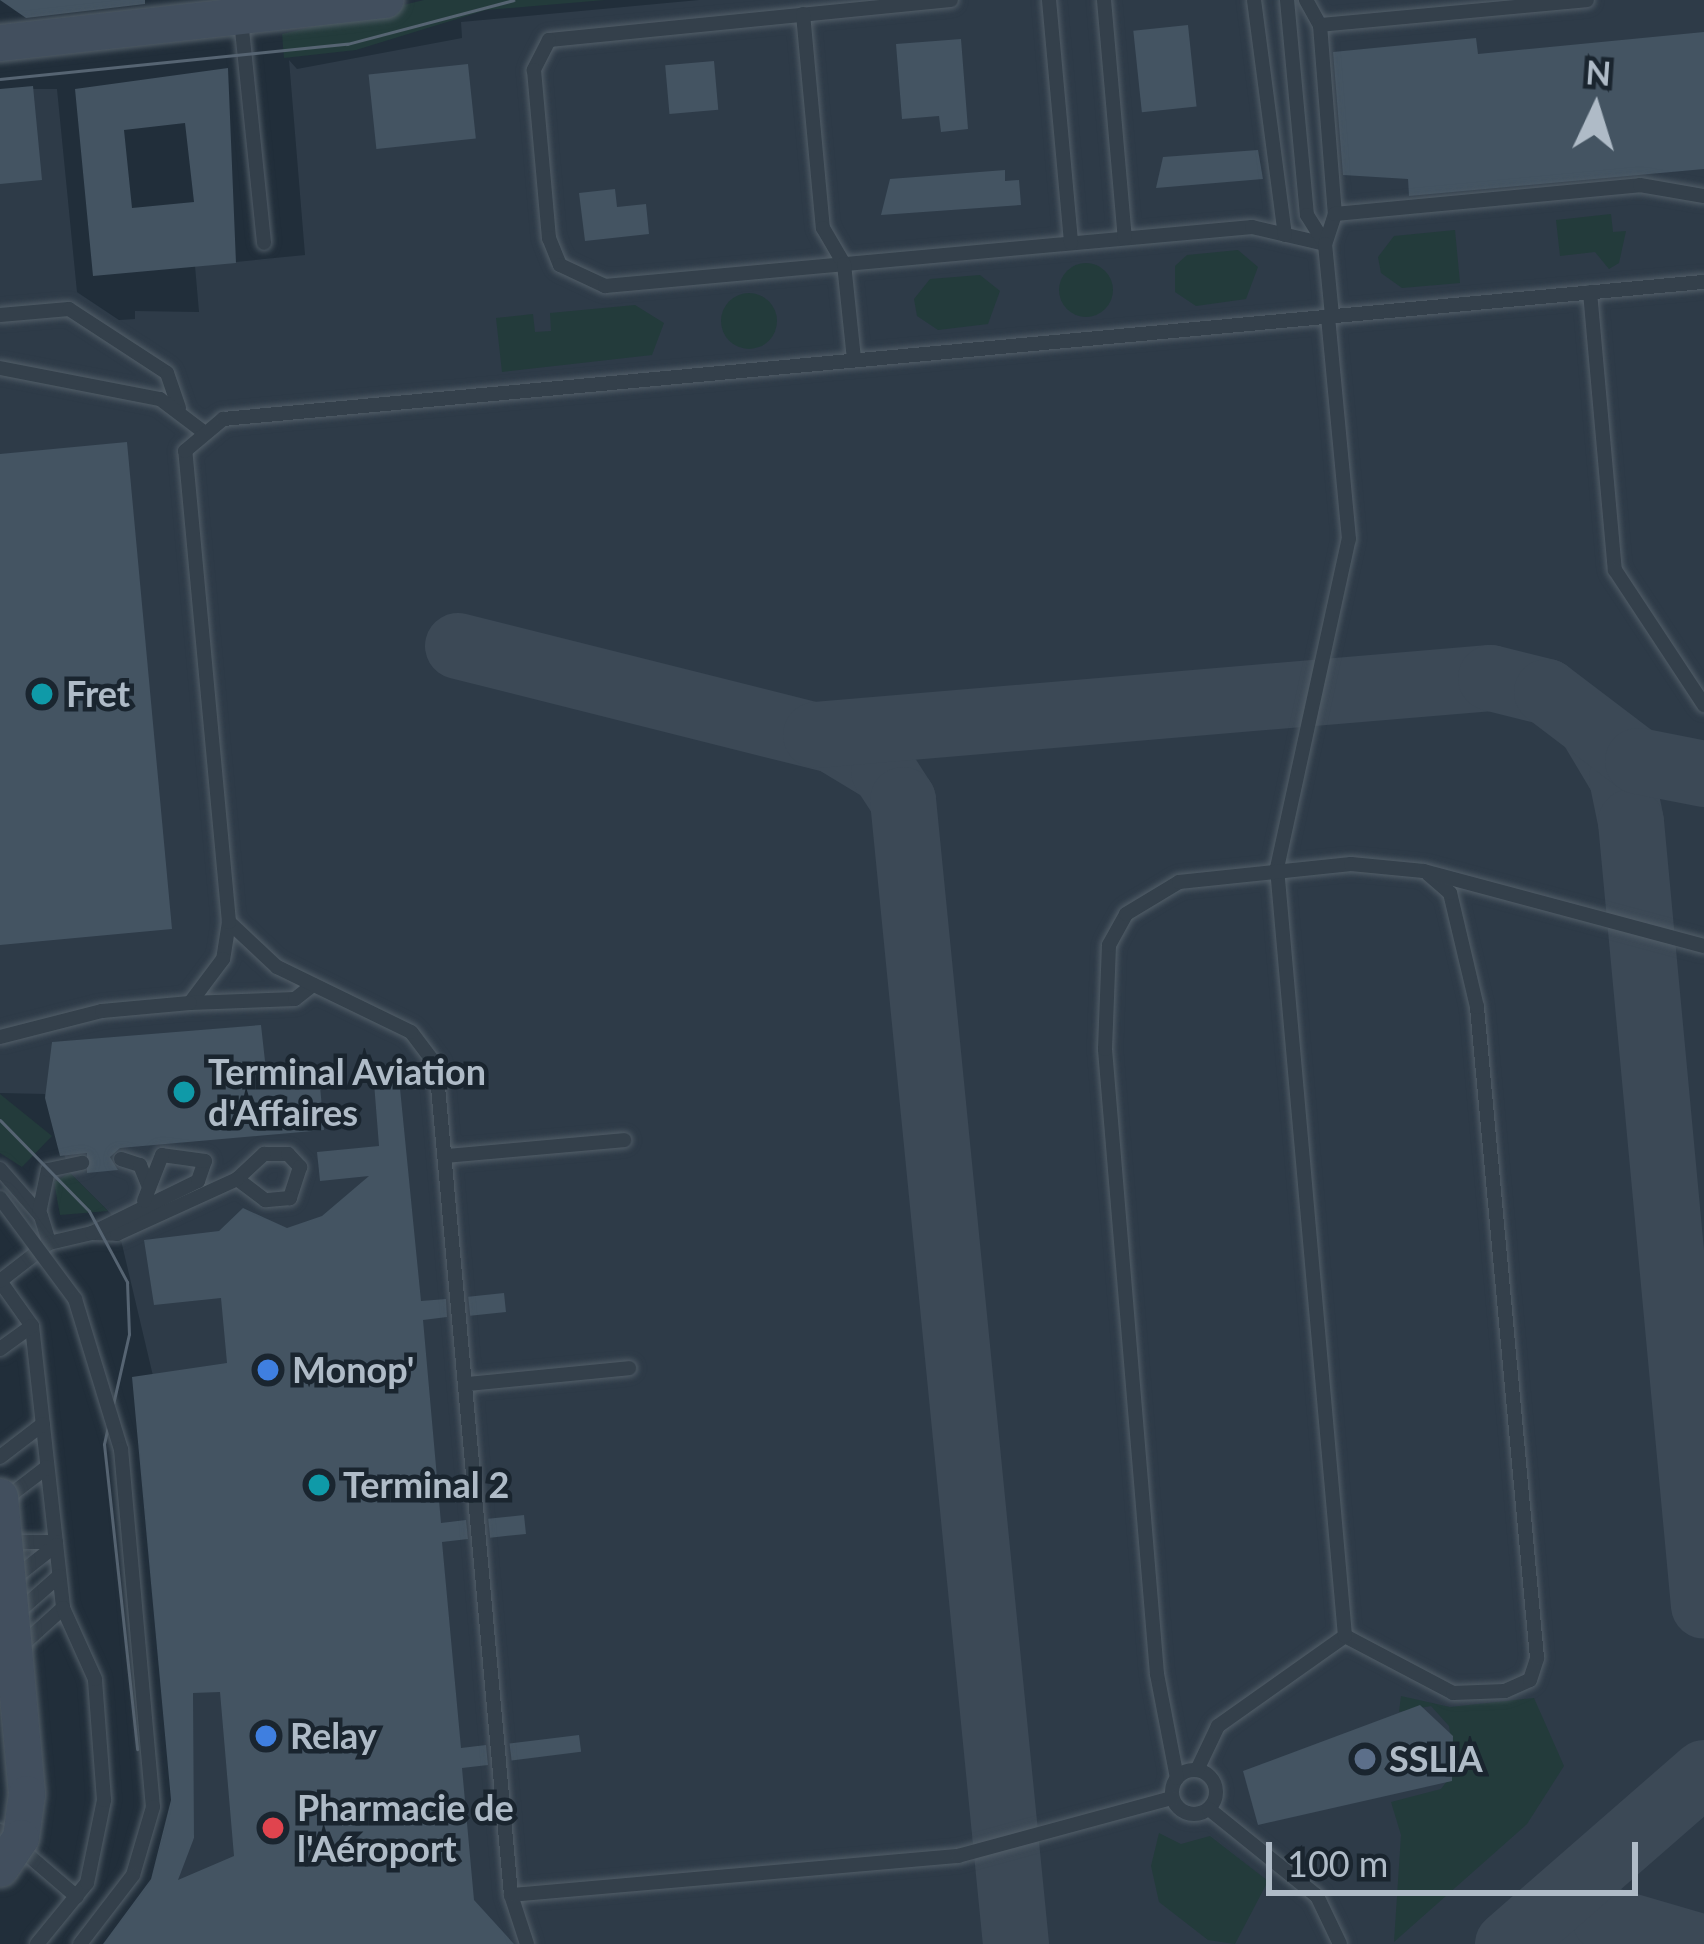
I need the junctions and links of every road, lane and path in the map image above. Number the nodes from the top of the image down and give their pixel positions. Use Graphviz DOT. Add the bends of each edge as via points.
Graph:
graph roads {
  1 [pos="386,0"];
  2 [pos="951,0"];
  3 [pos="1049,0"];
  4 [pos="1104,0"];
  5 [pos="1254,0"];
  6 [pos="1287,0"];
  7 [pos="1306,0"];
  8 [pos="1587,0"];
  9 [pos="803,14"];
  10 [pos="241,20"];
  11 [pos="1320,26"];
  12 [pos="0,43"];
  13 [pos="1704,196"];
  14 [pos="1335,214"];
  15 [pos="1285,235"];
  16 [pos="1125,238"];
  17 [pos="1071,243"];
  18 [pos="264,244"];
  19 [pos="1325,244"];
  20 [pos="844,265"];
  21 [pos="1704,282"];
  22 [pos="1590,292"];
  23 [pos="0,315"];
  24 [pos="1330,316"];
  25 [pos="854,359"];
  26 [pos="4,371"];
  27 [pos="179,408"];
  28 [pos="200,430"];
  29 [pos="1704,705"];
  30 [pos="1276,868"];
  31 [pos="1424,871"];
  32 [pos="230,922"];
  33 [pos="1704,946"];
  34 [pos="313,985"];
  35 [pos="190,1003"];
  36 [pos="0,1037"];
  37 [pos="624,1140"];
  38 [pos="446,1156"];
  39 [pos="121,1159"];
  40 [pos="82,1163"];
  41 [pos="0,1169"];
  42 [pos="238,1179"];
  43 [pos="0,1198"];
  44 [pos="39,1213"];
  45 [pos="92,1233"];
  46 [pos="49,1243"];
  47 [pos="0,1281"];
  48 [pos="32,1326"];
  49 [pos="0,1349"];
  50 [pos="629,1369"];
  51 [pos="467,1384"];
  52 [pos="43,1424"];
  53 [pos="0,1457"];
  54 [pos="47,1467"];
  55 [pos="0,1500"];
  56 [pos="56,1543"];
  57 [pos="0,1549"];
  58 [pos="59,1576"];
  59 [pos="0,1590"];
  60 [pos="63,1608"];
  61 [pos="0,1628"];
  62 [pos="1345,1636"];
  63 [pos="0,1664"];
  64 [pos="1197,1770"];
  65 [pos="1177,1778"];
  66 [pos="1172,1798"];
  67 [pos="1209,1809"];
  68 [pos="0,1831"];
  69 [pos="0,1869"];
  70 [pos="511,1895"];
  71 [pos="77,1897"];
  72 [pos="37,1944"];
  73 [pos="80,1944"];
  74 [pos="527,1944"];
  75 [pos="1340,1944"];
  1 -- 10 [label="main road"];
  2 -- 9 [label="lane"];
  3 -- 17 [label="lane"];
  4 -- 16 [label="lane"];
  5 -- 15 [label="lane"];
  6 -- 19 [label="lane" via="1307,215"];
  7 -- 11 [label="lane"];
  8 -- 11 [label="lane"];
  9 -- 20 [label="lane" via="823,228"];
  9 -- 20 [label="lane" via="542,45 534,70 549,238 569,274 605,286"];
  10 -- 12 [label="main road"];
  10 -- 18 [label="lane"];
  11 -- 14 [label="lane"];
  13 -- 14 [label="lane" via="1640,185"];
  14 -- 19 [label="lane"];
  15 -- 16 [label="lane" via="1252,226"];
  15 -- 19 [label="lane"];
  16 -- 17 [label="lane"];
  17 -- 20 [label="lane"];
  19 -- 24 [label="lane"];
  20 -- 25 [label="lane"];
  21 -- 22 [label="lane"];
  22 -- 24 [label="lane"];
  22 -- 29 [label="lane" via="1616,570"];
  23 -- 27 [label="lane" via="69,309 167,374"];
  24 -- 25 [label="lane"];
  24 -- 30 [label="lane" via="1349,539"];
  25 -- 28 [label="lane" via="223,419"];
  26 -- 27 [label="lane"];
  27 -- 28 [label="lane"];
  28 -- 32 [label="lane" via="182,474"];
  30 -- 31 [label="lane"];
  30 -- 62 [label="lane"];
  30 -- 65 [label="lane" via="1150,892 1109,945 1106,1049 1131,1391 1160,1712"];
  31 -- 33 [label="lane"];
  31 -- 62 [label="lane" via="1450,893 1478,1007 1537,1658 1530,1680 1504,1691 1454,1693"];
  32 -- 34 [label="lane" via="262,958"];
  32 -- 35 [label="lane" via="223,959"];
  34 -- 35 [label="lane" via="295,999"];
  34 -- 38 [label="lane" via="429,1050"];
  35 -- 36 [label="lane" via="102,1011"];
  37 -- 38 [label="lane"];
  38 -- 51 [label="lane"];
  39 -- 45 [label="lane" via="140,1165 147,1194"];
  40 -- 44 [label="lane" via="48,1170"];
  41 -- 44 [label="lane"];
  42 -- 42 [label="lane" via="273,1202 297,1192 302,1176 295,1160 272,1151"];
  42 -- 45 [label="lane" via="117,1234"];
  43 -- 73 [label="lane, bridge" via="75,1299 121,1448 152,1823 126,1888"];
  44 -- 46 [label="lane"];
  45 -- 46 [label="lane"];
  46 -- 47 [label="lane"];
  47 -- 48 [label="lane"];
  48 -- 49 [label="lane"];
  48 -- 52 [label="lane"];
  50 -- 51 [label="lane"];
  51 -- 70 [label="lane"];
  52 -- 53 [label="lane"];
  52 -- 54 [label="lane"];
  54 -- 55 [label="lane"];
  54 -- 56 [label="lane"];
  55 -- 69 [label="main road, bridge" via="27,1808"];
  56 -- 57 [label="lane" via="13,1539"];
  56 -- 58 [label="lane"];
  56 -- 59 [label="lane"];
  58 -- 60 [label="lane"];
  58 -- 61 [label="lane"];
  60 -- 63 [label="lane"];
  60 -- 71 [label="lane" via="95,1679 104,1766 100,1821"];
  62 -- 64 [label="lane" via="1218,1726"];
  64 -- 65 [label="lane"];
  64 -- 67 [label="lane" via="1216,1789"];
  65 -- 66 [label="lane"];
  66 -- 67 [label="lane" via="1188,1814"];
  66 -- 70 [label="lane" via="958,1856"];
  67 -- 75 [label="lane" via="1317,1896"];
  68 -- 71 [label="lane"];
  70 -- 74 [label="lane"];
  71 -- 72 [label="lane"];
}
